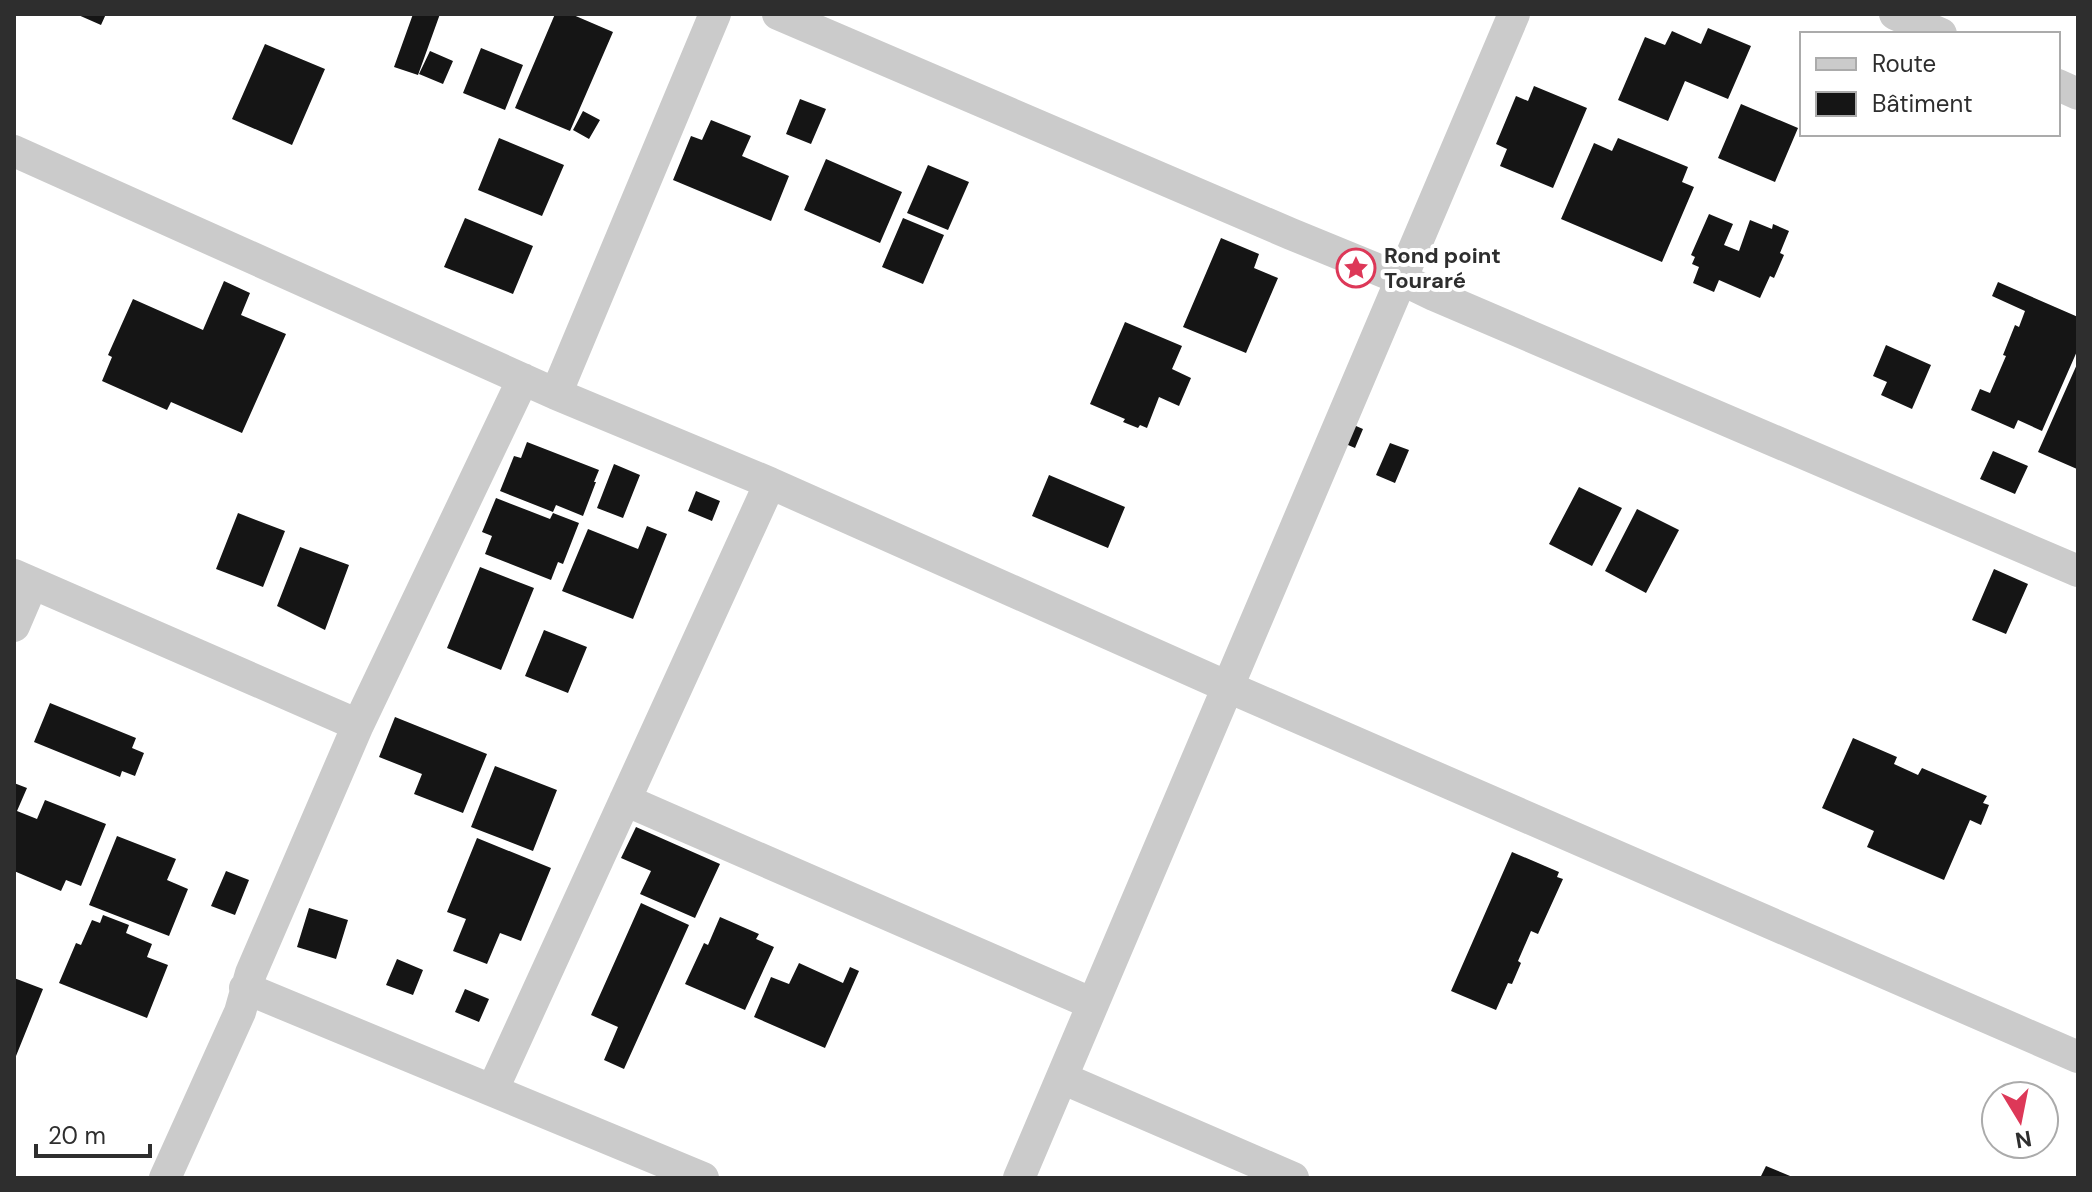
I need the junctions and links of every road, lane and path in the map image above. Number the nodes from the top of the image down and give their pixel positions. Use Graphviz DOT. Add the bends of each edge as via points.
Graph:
graph roads {
  1 [pos="715,14"];
  2 [pos="778,14"];
  3 [pos="1514,14"];
  4 [pos="1895,14"];
  5 [pos="1936,32"];
  6 [pos="14,151"];
  7 [pos="1401,279"];
  8 [pos="523,379"];
  9 [pos="556,394"];
  10 [pos="770,483"];
  11 [pos="2078,571"];
  12 [pos="23,580"];
  13 [pos="14,626"];
  14 [pos="1228,687"];
  15 [pos="358,725"];
  16 [pos="625,800"];
  17 [pos="245,988"];
  18 [pos="1093,1004"];
  19 [pos="2078,1057"];
  20 [pos="1062,1078"];
  21 [pos="493,1089"];
  22 [pos="165,1178"];
  23 [pos="703,1178"];
  24 [pos="1019,1178"];
  25 [pos="1293,1178"];
  1 -- 9 [label="street"];
  2 -- 7 [label="street"];
  3 -- 7 [label="street"];
  4 -- 5 [label="street"];
  6 -- 8 [label="street"];
  7 -- 11 [label="street"];
  7 -- 14 [label="street"];
  8 -- 9 [label="street"];
  8 -- 15 [label="street"];
  9 -- 10 [label="street"];
  10 -- 14 [label="street"];
  10 -- 16 [label="street"];
  12 -- 13 [label="street"];
  12 -- 15 [label="street"];
  14 -- 18 [label="street"];
  14 -- 19 [label="street"];
  15 -- 17 [label="street"];
  16 -- 18 [label="street"];
  16 -- 21 [label="street"];
  17 -- 21 [label="street"];
  17 -- 22 [label="street" via="240,1012"];
  18 -- 20 [label="street"];
  20 -- 24 [label="street"];
  20 -- 25 [label="street"];
  21 -- 23 [label="street"];
}
